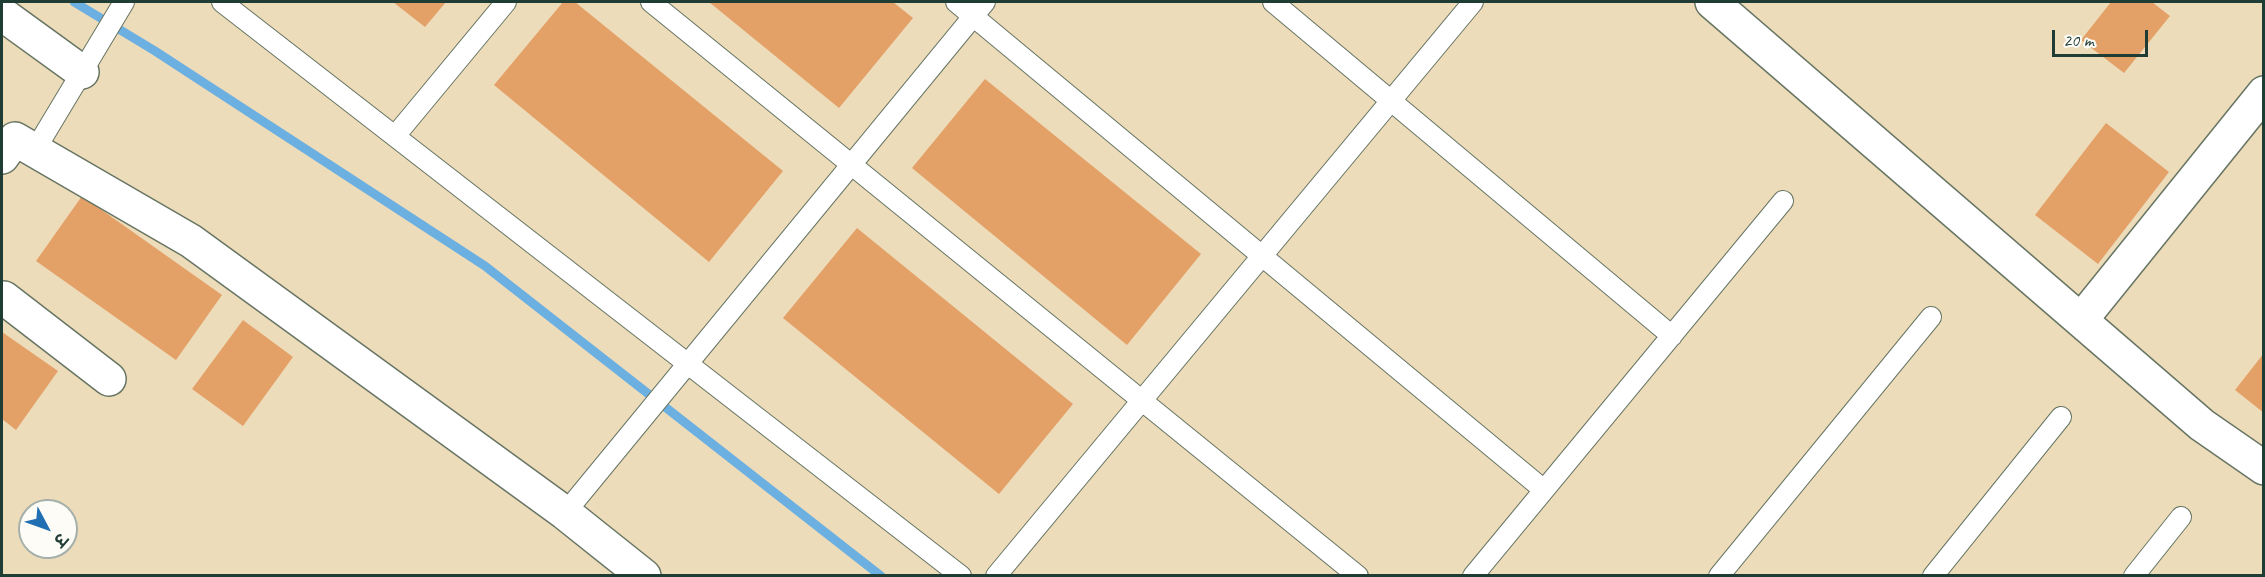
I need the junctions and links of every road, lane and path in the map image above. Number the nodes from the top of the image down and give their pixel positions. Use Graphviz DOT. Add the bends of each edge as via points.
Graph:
graph roads {
  1 [pos="222,2"];
  2 [pos="506,2"];
  3 [pos="651,2"];
  4 [pos="956,2"];
  5 [pos="1273,2"];
  6 [pos="1473,2"];
  7 [pos="1712,2"];
  8 [pos="121,6"];
  9 [pos="979,9"];
  10 [pos="2,14"];
  11 [pos="82,72"];
  12 [pos="2264,93"];
  13 [pos="1391,100"];
  14 [pos="395,136"];
  15 [pos="13,144"];
  16 [pos="851,164"];
  17 [pos="1783,201"];
  18 [pos="1262,255"];
  19 [pos="2,298"];
  20 [pos="1931,317"];
  21 [pos="2081,320"];
  22 [pos="1672,336"];
  23 [pos="688,363"];
  24 [pos="109,380"];
  25 [pos="1142,400"];
  26 [pos="2061,417"];
  27 [pos="2264,468"];
  28 [pos="1544,490"];
  29 [pos="565,513"];
  30 [pos="2181,517"];
  31 [pos="645,576"];
  32 [pos="961,576"];
  33 [pos="996,576"];
  34 [pos="1358,576"];
  35 [pos="1473,576"];
  36 [pos="1719,576"];
  37 [pos="1933,576"];
  38 [pos="2134,576"];
  1 -- 14 [label="lane"];
  2 -- 14 [label="lane"];
  3 -- 16 [label="lane"];
  4 -- 9 [label="lane"];
  5 -- 13 [label="lane"];
  6 -- 13 [label="lane"];
  7 -- 21 [label="street"];
  8 -- 11 [label="lane"];
  9 -- 16 [label="lane"];
  9 -- 18 [label="lane"];
  10 -- 11 [label="street"];
  11 -- 15 [label="lane"];
  12 -- 21 [label="street"];
  13 -- 18 [label="lane"];
  13 -- 22 [label="lane"];
  14 -- 23 [label="lane"];
  15 -- 29 [label="street" via="191,241"];
  16 -- 23 [label="lane"];
  16 -- 25 [label="lane"];
  17 -- 22 [label="lane"];
  18 -- 25 [label="lane"];
  18 -- 28 [label="lane"];
  19 -- 24 [label="street"];
  20 -- 36 [label="lane"];
  21 -- 27 [label="street" via="2202,425"];
  22 -- 28 [label="lane"];
  23 -- 29 [label="lane"];
  23 -- 32 [label="lane"];
  25 -- 33 [label="lane"];
  25 -- 34 [label="lane"];
  26 -- 37 [label="lane"];
  28 -- 35 [label="lane"];
  29 -- 31 [label="street"];
  30 -- 38 [label="lane"];
}
